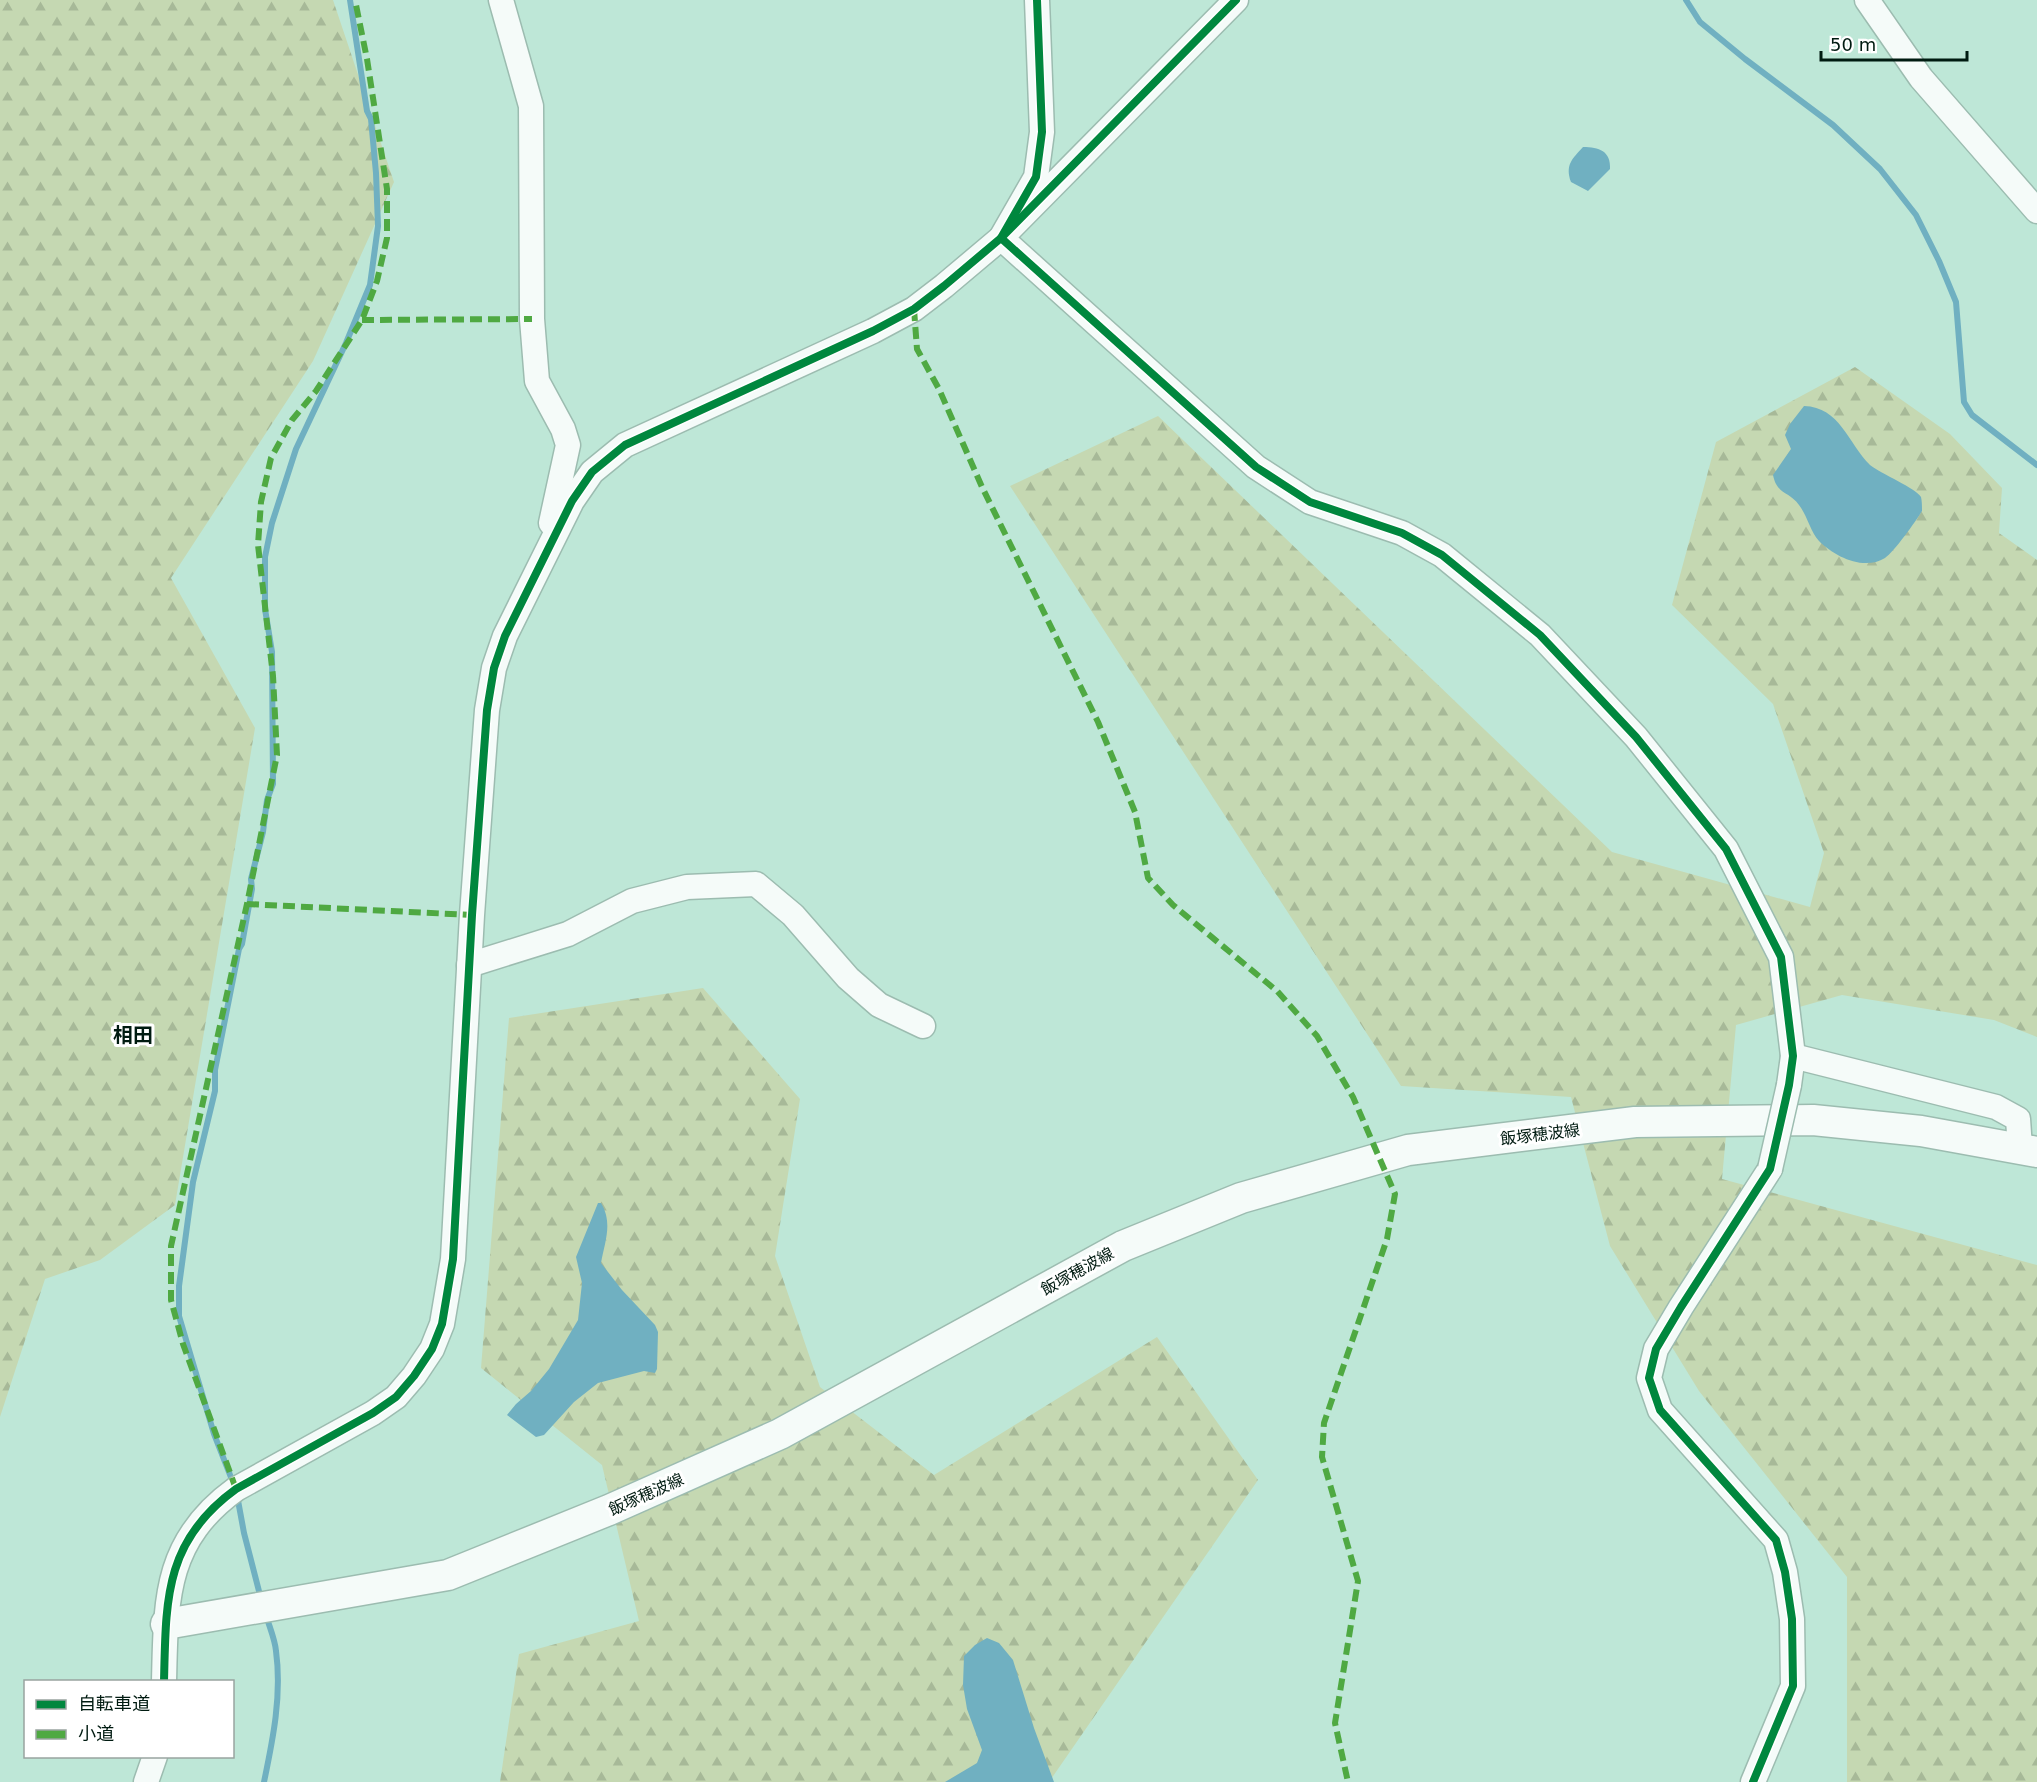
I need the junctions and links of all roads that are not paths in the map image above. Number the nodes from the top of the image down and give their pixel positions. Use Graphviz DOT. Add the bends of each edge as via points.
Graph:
graph roads {
  1 [pos="501,0"];
  2 [pos="1037,0"];
  3 [pos="1236,0"];
  4 [pos="1867,0"];
  5 [pos="2037,211"];
  6 [pos="1001,238"];
  7 [pos="542,560"];
  8 [pos="469,965"];
  9 [pos="924,1026"];
  10 [pos="1793,1056"];
  11 [pos="2029,1150"];
  12 [pos="165,1624"];
  13 [pos="164,1680"];
  14 [pos="154,1758"];
  15 [pos="146,1782"];
  16 [pos="1753,1782"];
  1 -- 7 [label="street" via="531,106 532,319 537,381 568,445"];
  2 -- 6 [label="street" via="1042,132 1036,177"];
  3 -- 6 [label="street"];
  4 -- 5 [label="street" via="1922,78"];
  6 -- 7 [label="street" via="914,309 625,445 592,472 572,501"];
  6 -- 10 [label="street" via="1256,467 1310,502 1402,533 1442,555 1540,635 1636,737 1726,849 1781,957"];
  7 -- 8 [label="street" via="505,636 490,689"];
  8 -- 9 [label="street" via="568,934 632,902 687,887 756,884 793,915 848,978 879,1005"];
  8 -- 12 [label="street" via="453,1258 442,1324 432,1349 396,1397 215,1504 197,1525 177,1560"];
  10 -- 11 [label="street" via="1996,1107 2018,1119"];
  10 -- 16 [label="street, bridge" via="1770,1169 1656,1349 1649,1378 1660,1410 1776,1540 1785,1572 1792,1619 1793,1686"];
  11 -- 12 [label="main road, 飯塚穂波線" via="1921,1131 1813,1120 1635,1122 1408,1150 1241,1198 1123,1246 780,1434 609,1510 448,1575"];
  12 -- 13 [label="street"];
  14 -- 15 [label="street"];
}
